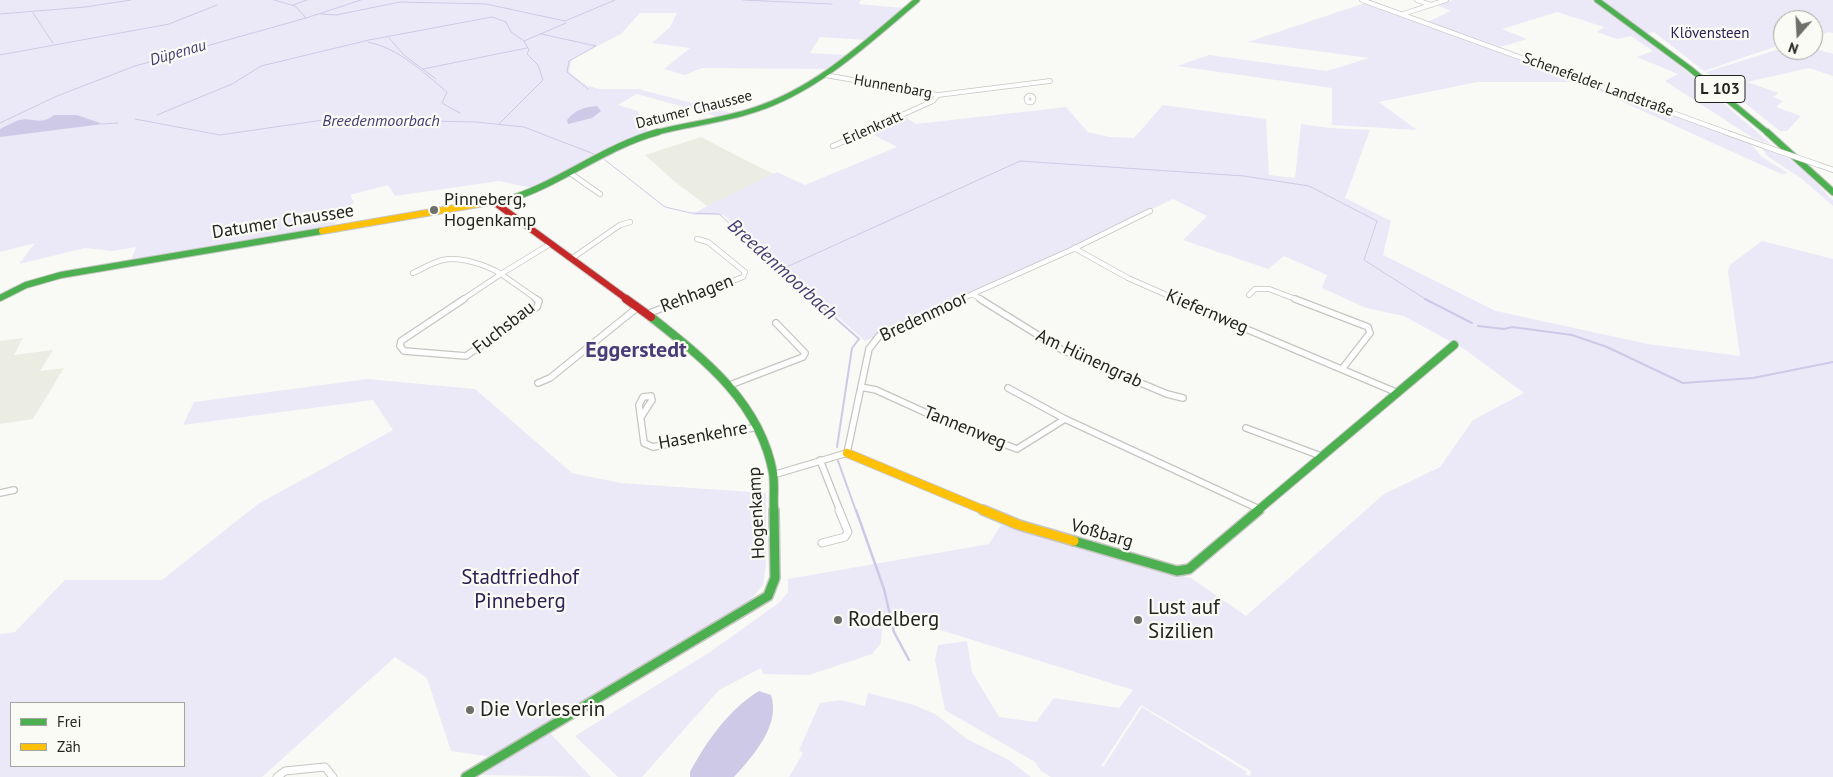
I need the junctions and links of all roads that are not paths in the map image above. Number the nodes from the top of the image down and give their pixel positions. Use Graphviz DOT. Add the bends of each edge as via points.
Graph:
graph roads {
  1 [pos="917,0"];
  2 [pos="1362,0"];
  3 [pos="1417,0"];
  4 [pos="1446,0"];
  5 [pos="1597,0"];
  6 [pos="1430,5"];
  7 [pos="1402,14"];
  8 [pos="825,75"];
  9 [pos="1050,81"];
  10 [pos="1020,85"];
  11 [pos="938,95"];
  12 [pos="1028,96"];
  13 [pos="833,146"];
  14 [pos="1833,170"];
  15 [pos="570,173"];
  16 [pos="1833,192"];
  17 [pos="600,194"];
  18 [pos="494,202"];
  19 [pos="1150,211"];
  20 [pos="630,222"];
  21 [pos="697,239"];
  22 [pos="550,244"];
  23 [pos="1074,248"];
  24 [pos="571,259"];
  25 [pos="413,273"];
  26 [pos="501,274"];
  27 [pos="974,295"];
  28 [pos="1249,295"];
  29 [pos="0,298"];
  30 [pos="638,307"];
  31 [pos="647,314"];
  32 [pos="776,323"];
  33 [pos="1454,344"];
  34 [pos="1342,369"];
  35 [pos="538,383"];
  36 [pos="730,385"];
  37 [pos="861,387"];
  38 [pos="1008,388"];
  39 [pos="1398,393"];
  40 [pos="1183,398"];
  41 [pos="641,417"];
  42 [pos="1065,419"];
  43 [pos="758,427"];
  44 [pos="1246,428"];
  45 [pos="846,453"];
  46 [pos="1321,456"];
  47 [pos="820,460"];
  48 [pos="773,475"];
  49 [pos="14,490"];
  50 [pos="0,494"];
  51 [pos="1259,510"];
  52 [pos="822,543"];
  53 [pos="277,777"];
  54 [pos="333,777"];
  55 [pos="466,777"];
  1 -- 8 [label="street, Datumer Chaussee"];
  2 -- 7 [label="street, Schenefelder Landstraße"];
  3 -- 6 [label="street"];
  4 -- 6 [label="street"];
  5 -- 16 [label="street, L 103" via="1714,84"];
  6 -- 7 [label="street"];
  7 -- 14 [label="street, Schenefelder Landstraße, bridge"];
  8 -- 11 [label="street, Hunnenbarg"];
  8 -- 15 [label="street, Datumer Chaussee" via="789,96 755,110 641,136"];
  9 -- 10 [label="street, Hunnenbarg"];
  10 -- 11 [label="street, Hunnenbarg"];
  10 -- 12 [label="street"];
  11 -- 13 [label="street, Erlenkratt" via="933,101"];
  15 -- 17 [label="street"];
  15 -- 18 [label="street, Datumer Chaussee" via="537,190"];
  18 -- 22 [label="street, Hogenkamp"];
  18 -- 29 [label="street, Datumer Chaussee" via="61,276 26,285"];
  19 -- 23 [label="street, Bredenmoor"];
  20 -- 24 [label="street" via="620,225"];
  21 -- 31 [label="street, Rehhagen" via="708,242 745,272 743,277"];
  22 -- 24 [label="street, Hogenkamp"];
  22 -- 26 [label="street, Fuchsbau"];
  23 -- 27 [label="street, Bredenmoor"];
  23 -- 34 [label="street, Kiefernweg" via="1166,296"];
  24 -- 30 [label="street, Hogenkamp"];
  25 -- 26 [label="street, Fuchsbau" via="448,258"];
  26 -- 26 [label="street, Fuchsbau" via="406,337 400,346 404,351 466,356 540,304"];
  27 -- 37 [label="street, Bredenmoor" via="879,336 869,349"];
  27 -- 40 [label="street, Am Hünengrab" via="1062,350"];
  28 -- 34 [label="street, Kiefernweg" via="1255,289 1269,289 1368,327 1370,333"];
  30 -- 31 [label="street, Hogenkamp"];
  30 -- 35 [label="street" via="550,378"];
  31 -- 36 [label="street, Hogenkamp" via="697,353"];
  32 -- 36 [label="street" via="805,353 803,357"];
  33 -- 39 [label="street, Voßbarg"];
  34 -- 39 [label="street, Kiefernweg"];
  36 -- 43 [label="street, Hogenkamp"];
  37 -- 42 [label="street, Tannenweg" via="876,390 944,421 1017,448"];
  37 -- 45 [label="street, Bredenmoor"];
  38 -- 42 [label="street"];
  39 -- 46 [label="street, Voßbarg"];
  41 -- 43 [label="street, Hasenkehre" via="644,443 653,447"];
  42 -- 51 [label="street"];
  43 -- 48 [label="street, Hogenkamp"];
  44 -- 46 [label="street"];
  45 -- 47 [label="street"];
  45 -- 51 [label="street, Voßbarg" via="1019,525 1177,571 1189,569"];
  46 -- 51 [label="street, Voßbarg"];
  47 -- 48 [label="street"];
  47 -- 52 [label="street" via="848,532 845,537"];
  48 -- 55 [label="street, Hogenkamp" via="775,578 768,596"];
  49 -- 50 [label="street"];
  53 -- 54 [label="street" via="285,771 325,767"];
}
